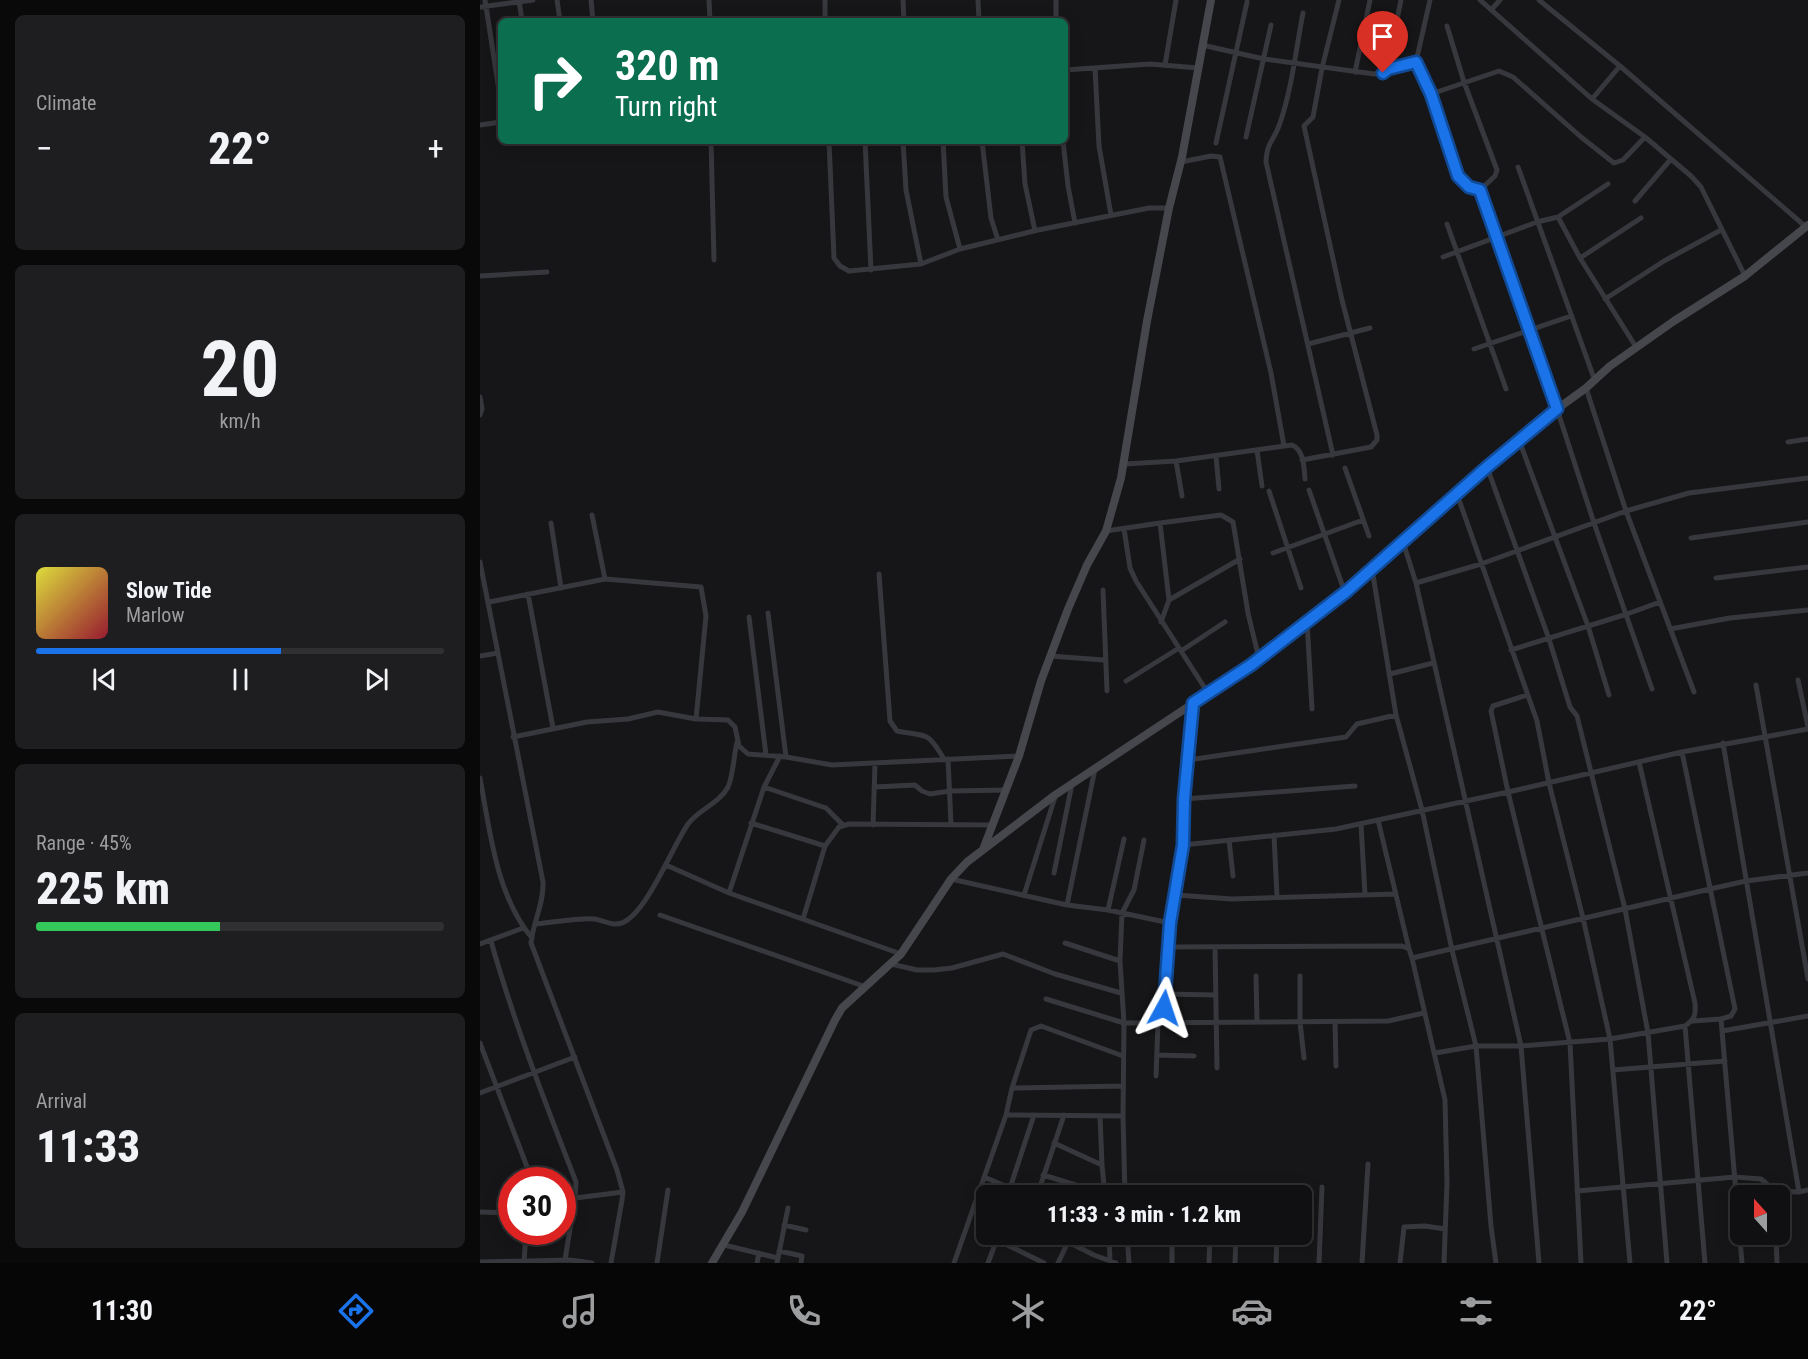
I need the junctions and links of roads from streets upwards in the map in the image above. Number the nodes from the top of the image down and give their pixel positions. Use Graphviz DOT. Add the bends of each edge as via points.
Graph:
graph roads {
  1 [pos="532,0"];
  2 [pos="557,0"];
  3 [pos="591,0"];
  4 [pos="709,0"];
  5 [pos="825,0"];
  6 [pos="903,0"];
  7 [pos="978,0"];
  8 [pos="1056,0"];
  9 [pos="1176,0"];
  10 [pos="1211,0"];
  11 [pos="1339,0"];
  12 [pos="1370,0"];
  13 [pos="1401,0"];
  14 [pos="1430,0"];
  15 [pos="1480,0"];
  16 [pos="1500,0"];
  17 [pos="1539,0"];
  18 [pos="519,1"];
  19 [pos="1247,2"];
  20 [pos="484,4"];
  21 [pos="1491,10"];
  22 [pos="1303,13"];
  23 [pos="522,18"];
  24 [pos="560,18"];
  25 [pos="593,18"];
  26 [pos="710,18"];
  27 [pos="825,18"];
  28 [pos="904,18"];
  29 [pos="979,18"];
  30 [pos="1056,18"];
  31 [pos="1271,25"];
  32 [pos="1448,26"];
  33 [pos="1202,45"];
  34 [pos="1236,54"];
  35 [pos="1264,59"];
  36 [pos="1416,62"];
  37 [pos="1165,64"];
  38 [pos="1294,64"];
  39 [pos="1620,66"];
  40 [pos="1095,68"];
  41 [pos="1198,68"];
  42 [pos="1322,68"];
  43 [pos="1388,69"];
  44 [pos="1068,70"];
  45 [pos="1355,72"];
  46 [pos="1464,82"];
  47 [pos="498,86"];
  48 [pos="1431,94"];
  49 [pos="1592,99"];
  50 [pos="498,122"];
  51 [pos="480,125"];
  52 [pos="1246,137"];
  53 [pos="1645,137"];
  54 [pos="1216,143"];
  55 [pos="711,144"];
  56 [pos="830,144"];
  57 [pos="865,144"];
  58 [pos="903,144"];
  59 [pos="944,144"];
  60 [pos="982,144"];
  61 [pos="1022,144"];
  62 [pos="1063,144"];
  63 [pos="1671,159"];
  64 [pos="1180,162"];
  65 [pos="1518,167"];
  66 [pos="1608,184"];
  67 [pos="1480,190"];
  68 [pos="1635,201"];
  69 [pos="1169,208"];
  70 [pos="1111,215"];
  71 [pos="1558,217"];
  72 [pos="1641,218"];
  73 [pos="1537,222"];
  74 [pos="1075,223"];
  75 [pos="1447,224"];
  76 [pos="1807,226"];
  77 [pos="1721,230"];
  78 [pos="1035,231"];
  79 [pos="1497,238"];
  80 [pos="998,240"];
  81 [pos="960,249"];
  82 [pos="1457,252"];
  83 [pos="1443,257"];
  84 [pos="1580,258"];
  85 [pos="714,260"];
  86 [pos="921,264"];
  87 [pos="871,270"];
  88 [pos="547,272"];
  89 [pos="480,276"];
  90 [pos="1745,276"];
  91 [pos="1605,299"];
  92 [pos="1571,316"];
  93 [pos="1370,328"];
  94 [pos="1529,331"];
  95 [pos="1350,334"];
  96 [pos="1308,344"];
  97 [pos="1490,344"];
  98 [pos="1636,347"];
  99 [pos="1474,349"];
  100 [pos="1595,381"];
  101 [pos="1586,388"];
  102 [pos="1506,389"];
  103 [pos="480,397"];
  104 [pos="1557,409"];
  105 [pos="480,416"];
  106 [pos="1808,439"];
  107 [pos="1519,440"];
  108 [pos="1788,442"];
  109 [pos="1284,446"];
  110 [pos="1257,450"];
  111 [pos="1333,455"];
  112 [pos="1216,456"];
  113 [pos="1302,460"];
  114 [pos="1176,461"];
  115 [pos="1125,464"];
  116 [pos="1487,467"];
  117 [pos="1345,468"];
  118 [pos="1808,478"];
  119 [pos="1305,479"];
  120 [pos="1262,486"];
  121 [pos="1220,489"];
  122 [pos="1310,490"];
  123 [pos="1269,491"];
  124 [pos="1457,494"];
  125 [pos="1182,496"];
  126 [pos="1626,511"];
  127 [pos="592,515"];
  128 [pos="1363,520"];
  129 [pos="1808,522"];
  130 [pos="1160,523"];
  131 [pos="1594,523"];
  132 [pos="551,524"];
  133 [pos="1124,530"];
  134 [pos="1106,531"];
  135 [pos="1324,535"];
  136 [pos="1369,536"];
  137 [pos="1554,537"];
  138 [pos="1690,538"];
  139 [pos="1402,542"];
  140 [pos="1288,548"];
  141 [pos="1516,550"];
  142 [pos="1273,553"];
  143 [pos="1240,559"];
  144 [pos="480,562"];
  145 [pos="1481,564"];
  146 [pos="1808,567"];
  147 [pos="1372,569"];
  148 [pos="879,574"];
  149 [pos="1716,578"];
  150 [pos="605,579"];
  151 [pos="1416,583"];
  152 [pos="561,588"];
  153 [pos="1301,588"];
  154 [pos="1103,590"];
  155 [pos="1345,593"];
  156 [pos="528,594"];
  157 [pos="1169,600"];
  158 [pos="489,602"];
  159 [pos="1660,602"];
  160 [pos="1808,610"];
  161 [pos="768,613"];
  162 [pos="1627,614"];
  163 [pos="749,617"];
  164 [pos="1307,621"];
  165 [pos="1161,622"];
  166 [pos="1225,622"];
  167 [pos="1588,626"];
  168 [pos="1670,629"];
  169 [pos="1549,639"];
  170 [pos="1180,649"];
  171 [pos="1511,651"];
  172 [pos="498,653"];
  173 [pos="480,656"];
  174 [pos="1050,656"];
  175 [pos="1259,659"];
  176 [pos="1104,660"];
  177 [pos="1433,663"];
  178 [pos="1390,674"];
  179 [pos="1798,680"];
  180 [pos="1126,681"];
  181 [pos="1756,684"];
  182 [pos="1652,689"];
  183 [pos="1107,691"];
  184 [pos="1694,692"];
  185 [pos="1208,693"];
  186 [pos="1527,695"];
  187 [pos="1609,695"];
  188 [pos="1193,703"];
  189 [pos="1312,709"];
  190 [pos="1396,715"];
  191 [pos="696,719"];
  192 [pos="553,728"];
  193 [pos="1808,728"];
  194 [pos="513,737"];
  195 [pos="1765,737"];
  196 [pos="737,740"];
  197 [pos="1723,743"];
  198 [pos="1682,752"];
  199 [pos="766,755"];
  200 [pos="1019,756"];
  201 [pos="783,757"];
  202 [pos="946,759"];
  203 [pos="1188,760"];
  204 [pos="1639,762"];
  205 [pos="875,764"];
  206 [pos="1095,769"];
  207 [pos="1591,771"];
  208 [pos="480,778"];
  209 [pos="1549,783"];
  210 [pos="1072,784"];
  211 [pos="1355,786"];
  212 [pos="764,787"];
  213 [pos="874,787"];
  214 [pos="1006,790"];
  215 [pos="950,791"];
  216 [pos="1508,792"];
  217 [pos="1055,795"];
  218 [pos="1184,799"];
  219 [pos="1466,800"];
  220 [pos="1422,810"];
  221 [pos="1378,820"];
  222 [pos="751,823"];
  223 [pos="951,824"];
  224 [pos="1361,824"];
  225 [pos="843,825"];
  226 [pos="873,825"];
  227 [pos="993,825"];
  228 [pos="1274,835"];
  229 [pos="1124,839"];
  230 [pos="1144,840"];
  231 [pos="1229,840"];
  232 [pos="1183,845"];
  233 [pos="825,846"];
  234 [pos="983,849"];
  235 [pos="666,866"];
  236 [pos="1054,873"];
  237 [pos="1808,873"];
  238 [pos="1233,876"];
  239 [pos="1789,876"];
  240 [pos="951,879"];
  241 [pos="1746,881"];
  242 [pos="1710,889"];
  243 [pos="729,893"];
  244 [pos="1396,894"];
  245 [pos="1024,895"];
  246 [pos="1176,895"];
  247 [pos="1365,895"];
  248 [pos="1278,897"];
  249 [pos="1670,899"];
  250 [pos="1067,905"];
  251 [pos="1625,909"];
  252 [pos="1108,910"];
  253 [pos="1122,913"];
  254 [pos="660,915"];
  255 [pos="1583,918"];
  256 [pos="803,919"];
  257 [pos="1170,923"];
  258 [pos="535,924"];
  259 [pos="523,928"];
  260 [pos="1541,929"];
  261 [pos="532,938"];
  262 [pos="1498,939"];
  263 [pos="491,941"];
  264 [pos="1065,944"];
  265 [pos="480,945"];
  266 [pos="1169,947"];
  267 [pos="1215,947"];
  268 [pos="1409,949"];
  269 [pos="1452,950"];
  270 [pos="901,954"];
  271 [pos="1412,958"];
  272 [pos="1120,961"];
  273 [pos="891,964"];
  274 [pos="1256,976"];
  275 [pos="1300,976"];
  276 [pos="1808,979"];
  277 [pos="866,987"];
  278 [pos="1121,993"];
  279 [pos="1165,994"];
  280 [pos="1215,995"];
  281 [pos="1046,999"];
  282 [pos="1424,1012"];
  283 [pos="1808,1016"];
  284 [pos="1720,1019"];
  285 [pos="1693,1021"];
  286 [pos="1257,1022"];
  287 [pos="1300,1022"];
  288 [pos="1335,1022"];
  289 [pos="1124,1023"];
  290 [pos="1160,1023"];
  291 [pos="1215,1023"];
  292 [pos="1771,1023"];
  293 [pos="1685,1026"];
  294 [pos="1722,1031"];
  295 [pos="1647,1033"];
  296 [pos="1610,1039"];
  297 [pos="480,1043"];
  298 [pos="1570,1043"];
  299 [pos="1476,1046"];
  300 [pos="1521,1046"];
  301 [pos="1435,1053"];
  302 [pos="1157,1055"];
  303 [pos="1123,1056"];
  304 [pos="1194,1056"];
  305 [pos="575,1057"];
  306 [pos="1304,1058"];
  307 [pos="1725,1061"];
  308 [pos="1688,1064"];
  309 [pos="1336,1066"];
  310 [pos="1651,1066"];
  311 [pos="1216,1068"];
  312 [pos="1613,1071"];
  313 [pos="534,1074"];
  314 [pos="1156,1076"];
  315 [pos="1123,1086"];
  316 [pos="496,1087"];
  317 [pos="1012,1088"];
  318 [pos="480,1093"];
  319 [pos="1006,1115"];
  320 [pos="1034,1115"];
  321 [pos="1064,1115"];
  322 [pos="1123,1116"];
  323 [pos="1100,1117"];
  324 [pos="1054,1143"];
  325 [pos="1368,1164"];
  326 [pos="1102,1165"];
  327 [pos="527,1167"];
  328 [pos="570,1167"];
  329 [pos="1043,1175"];
  330 [pos="984,1177"];
  331 [pos="1735,1177"];
  332 [pos="1698,1181"];
  333 [pos="1660,1184"];
  334 [pos="982,1185"];
  335 [pos="1003,1185"];
  336 [pos="1011,1185"];
  337 [pos="1040,1185"];
  338 [pos="1074,1185"];
  339 [pos="1104,1185"];
  340 [pos="1124,1185"];
  341 [pos="1767,1185"];
  342 [pos="1322,1187"];
  343 [pos="1624,1187"];
  344 [pos="1808,1190"];
  345 [pos="668,1191"];
  346 [pos="1577,1191"];
  347 [pos="623,1192"];
  348 [pos="1790,1192"];
  349 [pos="1799,1192"];
  350 [pos="576,1198"];
  351 [pos="976,1204"];
  352 [pos="788,1208"];
  353 [pos="480,1212"];
  354 [pos="498,1213"];
  355 [pos="784,1225"];
  356 [pos="1445,1229"];
  357 [pos="807,1230"];
  358 [pos="525,1245"];
  359 [pos="567,1245"];
  360 [pos="724,1245"];
  361 [pos="995,1245"];
  362 [pos="1011,1245"];
  363 [pos="1067,1245"];
  364 [pos="1074,1245"];
  365 [pos="1111,1245"];
  366 [pos="1128,1245"];
  367 [pos="1173,1245"];
  368 [pos="1210,1245"];
  369 [pos="1236,1245"];
  370 [pos="1277,1245"];
  371 [pos="1776,1245"];
  372 [pos="759,1253"];
  373 [pos="1094,1256"];
  374 [pos="778,1257"];
  375 [pos="565,1260"];
  376 [pos="1036,1261"];
  377 [pos="480,1262"];
  378 [pos="524,1262"];
  379 [pos="1113,1262"];
  380 [pos="493,1263"];
  381 [pos="592,1263"];
  382 [pos="611,1263"];
  383 [pos="657,1263"];
  384 [pos="712,1263"];
  385 [pos="757,1263"];
  386 [pos="801,1263"];
  387 [pos="954,1263"];
  388 [pos="988,1263"];
  389 [pos="1044,1263"];
  390 [pos="1058,1263"];
  391 [pos="1089,1263"];
  392 [pos="1129,1263"];
  393 [pos="1172,1263"];
  394 [pos="1209,1263"];
  395 [pos="1235,1263"];
  396 [pos="1276,1263"];
  397 [pos="1319,1263"];
  398 [pos="1362,1263"];
  399 [pos="1400,1263"];
  400 [pos="1444,1263"];
  401 [pos="1496,1263"];
  402 [pos="1539,1263"];
  403 [pos="1581,1263"];
  404 [pos="1630,1263"];
  405 [pos="1667,1263"];
  406 [pos="1705,1263"];
  407 [pos="1742,1263"];
  408 [pos="1777,1263"];
  1 -- 18 [label="street"];
  2 -- 24 [label="street"];
  3 -- 25 [label="street"];
  4 -- 26 [label="street"];
  5 -- 27 [label="street"];
  6 -- 28 [label="street"];
  7 -- 29 [label="street"];
  8 -- 30 [label="street"];
  9 -- 37 [label="street"];
  10 -- 33 [label="street"];
  11 -- 42 [label="street"];
  12 -- 45 [label="street"];
  13 -- 43 [label="street"];
  14 -- 36 [label="street"];
  15 -- 21 [label="street"];
  16 -- 21 [label="street"];
  17 -- 39 [label="street"];
  18 -- 20 [label="street"];
  18 -- 23 [label="street"];
  19 -- 34 [label="street"];
  20 -- 47 [label="street"];
  21 -- 49 [label="street"];
  22 -- 38 [label="street"];
  31 -- 35 [label="street"];
  32 -- 46 [label="street"];
  33 -- 34 [label="street"];
  33 -- 41 [label="street"];
  34 -- 35 [label="street"];
  34 -- 54 [label="street"];
  35 -- 38 [label="street"];
  35 -- 52 [label="street"];
  36 -- 43 [label="street"];
  36 -- 48 [label="street"];
  37 -- 40 [label="street"];
  37 -- 41 [label="street"];
  38 -- 42 [label="street"];
  38 -- 96 [label="street" via="1280,124 1267,146 1266,162"];
  39 -- 49 [label="street"];
  39 -- 76 [label="street"];
  40 -- 44 [label="street"];
  40 -- 70 [label="street" via="1099,146"];
  41 -- 64 [label="street"];
  42 -- 45 [label="street"];
  42 -- 95 [label="street" via="1313,117 1304,126"];
  43 -- 45 [label="street" via="1382,74"];
  46 -- 48 [label="street"];
  46 -- 53 [label="street" via="1499,71 1508,73 1614,163 1623,160"];
  46 -- 67 [label="street" via="1497,170 1495,177"];
  48 -- 67 [label="street" via="1458,176 1469,187"];
  49 -- 53 [label="street"];
  50 -- 51 [label="street"];
  53 -- 63 [label="street"];
  55 -- 85 [label="street"];
  56 -- 87 [label="street" via="834,258 849,271"];
  57 -- 87 [label="street"];
  58 -- 86 [label="street" via="906,190"];
  59 -- 81 [label="street" via="946,197"];
  60 -- 80 [label="street"];
  61 -- 78 [label="street" via="1025,184"];
  62 -- 74 [label="street"];
  63 -- 68 [label="street"];
  63 -- 77 [label="street" via="1701,187"];
  64 -- 69 [label="street"];
  64 -- 109 [label="street" via="1220,157 1271,373"];
  65 -- 73 [label="street"];
  66 -- 71 [label="street"];
  67 -- 79 [label="street"];
  69 -- 70 [label="street"];
  69 -- 115 [label="street"];
  70 -- 74 [label="street"];
  71 -- 73 [label="street"];
  71 -- 84 [label="street"];
  72 -- 84 [label="street"];
  73 -- 79 [label="street"];
  73 -- 92 [label="street"];
  74 -- 78 [label="street"];
  75 -- 82 [label="street"];
  76 -- 90 [label="street"];
  77 -- 90 [label="street"];
  77 -- 91 [label="street"];
  78 -- 80 [label="street"];
  79 -- 82 [label="street"];
  79 -- 94 [label="street"];
  80 -- 81 [label="street"];
  81 -- 86 [label="street"];
  82 -- 83 [label="street"];
  82 -- 97 [label="street"];
  84 -- 91 [label="street"];
  86 -- 87 [label="street"];
  88 -- 89 [label="street"];
  90 -- 98 [label="street"];
  91 -- 98 [label="street"];
  92 -- 94 [label="street"];
  92 -- 100 [label="street"];
  93 -- 95 [label="street"];
  94 -- 97 [label="street"];
  94 -- 104 [label="street"];
  95 -- 96 [label="street"];
  95 -- 111 [label="street" via="1377,440 1371,447"];
  96 -- 111 [label="street"];
  97 -- 99 [label="street"];
  97 -- 102 [label="street"];
  98 -- 100 [label="street"];
  100 -- 101 [label="street"];
  101 -- 104 [label="street"];
  101 -- 126 [label="street"];
  103 -- 105 [label="street"];
  104 -- 107 [label="street"];
  104 -- 131 [label="street"];
  106 -- 108 [label="street"];
  107 -- 116 [label="street"];
  107 -- 137 [label="street"];
  109 -- 110 [label="street"];
  109 -- 113 [label="street" via="1296,446"];
  110 -- 112 [label="street"];
  110 -- 120 [label="street"];
  111 -- 113 [label="street"];
  112 -- 114 [label="street"];
  112 -- 121 [label="street"];
  113 -- 119 [label="street"];
  114 -- 115 [label="street"];
  114 -- 125 [label="street"];
  115 -- 134 [label="street"];
  116 -- 124 [label="street"];
  116 -- 141 [label="street"];
  117 -- 128 [label="street"];
  118 -- 126 [label="street" via="1689,493"];
  122 -- 135 [label="street"];
  123 -- 140 [label="street"];
  124 -- 139 [label="street"];
  124 -- 145 [label="street"];
  126 -- 131 [label="street"];
  126 -- 159 [label="street"];
  127 -- 150 [label="street"];
  128 -- 135 [label="street"];
  128 -- 136 [label="street"];
  129 -- 138 [label="street"];
  130 -- 133 [label="street"];
  130 -- 143 [label="street" via="1227,517 1235,528"];
  130 -- 157 [label="street"];
  131 -- 137 [label="street"];
  131 -- 162 [label="street"];
  132 -- 152 [label="street"];
  133 -- 134 [label="street"];
  133 -- 165 [label="street" via="1130,568"];
  134 -- 174 [label="street" via="1087,565"];
  135 -- 140 [label="street"];
  135 -- 155 [label="street"];
  137 -- 141 [label="street"];
  137 -- 167 [label="street"];
  139 -- 147 [label="street"];
  139 -- 151 [label="street"];
  140 -- 142 [label="street"];
  140 -- 153 [label="street"];
  141 -- 145 [label="street"];
  141 -- 169 [label="street"];
  143 -- 157 [label="street"];
  143 -- 175 [label="street"];
  144 -- 158 [label="street"];
  145 -- 151 [label="street"];
  145 -- 171 [label="street"];
  146 -- 149 [label="street"];
  147 -- 155 [label="street"];
  147 -- 178 [label="street"];
  148 -- 202 [label="street" via="890,721 897,731 927,736"];
  150 -- 152 [label="street"];
  150 -- 191 [label="street" via="701,587 706,616"];
  151 -- 177 [label="street"];
  152 -- 156 [label="street"];
  154 -- 176 [label="street"];
  155 -- 164 [label="street"];
  156 -- 158 [label="street"];
  156 -- 192 [label="street"];
  157 -- 165 [label="street"];
  158 -- 172 [label="street"];
  159 -- 162 [label="street"];
  159 -- 168 [label="street"];
  160 -- 168 [label="street"];
  161 -- 201 [label="street"];
  162 -- 167 [label="street"];
  162 -- 182 [label="street"];
  163 -- 199 [label="street"];
  164 -- 175 [label="street"];
  164 -- 189 [label="street"];
  165 -- 170 [label="street"];
  166 -- 170 [label="street"];
  167 -- 169 [label="street"];
  167 -- 187 [label="street"];
  168 -- 184 [label="street"];
  169 -- 171 [label="street"];
  169 -- 207 [label="street" via="1570,707 1577,716"];
  170 -- 180 [label="street"];
  170 -- 185 [label="street"];
  171 -- 186 [label="street"];
  172 -- 173 [label="street"];
  172 -- 194 [label="street"];
  174 -- 176 [label="street"];
  174 -- 200 [label="street"];
  175 -- 185 [label="street"];
  176 -- 183 [label="street"];
  177 -- 178 [label="street"];
  177 -- 219 [label="street"];
  178 -- 190 [label="street"];
  179 -- 193 [label="street"];
  181 -- 195 [label="street"];
  185 -- 188 [label="street"];
  186 -- 209 [label="street" via="1537,721"];
  186 -- 216 [label="street" via="1493,706 1491,711"];
  188 -- 203 [label="street"];
  188 -- 206 [label="street"];
  190 -- 203 [label="street" via="1357,724 1346,737"];
  190 -- 220 [label="street"];
  191 -- 192 [label="street" via="658,712 614,722"];
  191 -- 196 [label="street" via="728,720 735,727"];
  192 -- 194 [label="street"];
  193 -- 195 [label="street"];
  194 -- 258 [label="street" via="543,882"];
  195 -- 197 [label="street"];
  195 -- 239 [label="street"];
  196 -- 199 [label="street" via="748,754"];
  196 -- 235 [label="street" via="729,785 687,825"];
  197 -- 198 [label="street"];
  197 -- 241 [label="street"];
  198 -- 204 [label="street"];
  198 -- 242 [label="street"];
  199 -- 201 [label="street"];
  200 -- 202 [label="street"];
  200 -- 214 [label="street"];
  201 -- 205 [label="street" via="832,765"];
  201 -- 212 [label="street"];
  202 -- 205 [label="street"];
  202 -- 215 [label="street"];
  203 -- 218 [label="street"];
  204 -- 207 [label="street"];
  204 -- 249 [label="street"];
  205 -- 213 [label="street"];
  206 -- 210 [label="street"];
  206 -- 250 [label="street"];
  207 -- 209 [label="street"];
  207 -- 251 [label="street"];
  208 -- 259 [label="street" via="504,888"];
  209 -- 216 [label="street"];
  209 -- 255 [label="street"];
  210 -- 217 [label="street"];
  210 -- 236 [label="street"];
  211 -- 218 [label="street"];
  212 -- 222 [label="street"];
  212 -- 225 [label="street" via="826,808"];
  213 -- 215 [label="street" via="915,785 930,794"];
  213 -- 226 [label="street"];
  214 -- 215 [label="street"];
  214 -- 227 [label="street"];
  215 -- 223 [label="street"];
  216 -- 219 [label="street"];
  216 -- 260 [label="street"];
  217 -- 234 [label="street"];
  217 -- 245 [label="street"];
  218 -- 232 [label="street"];
  219 -- 220 [label="street"];
  219 -- 262 [label="street"];
  220 -- 221 [label="street"];
  220 -- 269 [label="street"];
  221 -- 224 [label="street"];
  221 -- 244 [label="street"];
  222 -- 233 [label="street"];
  222 -- 243 [label="street"];
  223 -- 226 [label="street"];
  223 -- 227 [label="street"];
  224 -- 228 [label="street"];
  224 -- 247 [label="street"];
  225 -- 226 [label="street"];
  225 -- 233 [label="street"];
  227 -- 234 [label="street"];
  228 -- 231 [label="street"];
  228 -- 248 [label="street"];
  229 -- 252 [label="street"];
  230 -- 253 [label="street" via="1134,890"];
  231 -- 232 [label="street"];
  231 -- 238 [label="street"];
  232 -- 246 [label="street"];
  233 -- 256 [label="street"];
  234 -- 240 [label="street"];
  235 -- 243 [label="street"];
  235 -- 258 [label="street" via="636,913 624,922 614,925 590,919"];
  237 -- 239 [label="street"];
  239 -- 241 [label="street"];
  239 -- 276 [label="street"];
  240 -- 245 [label="street"];
  240 -- 270 [label="street"];
  241 -- 242 [label="street"];
  241 -- 292 [label="street"];
  242 -- 249 [label="street"];
  242 -- 284 [label="street" via="1735,1010 1731,1016"];
  243 -- 256 [label="street"];
  244 -- 247 [label="street"];
  244 -- 268 [label="street"];
  245 -- 250 [label="street"];
  246 -- 248 [label="street"];
  246 -- 257 [label="street"];
  247 -- 248 [label="street"];
  249 -- 251 [label="street"];
  249 -- 285 [label="street" via="1695,1003"];
  250 -- 252 [label="street"];
  251 -- 255 [label="street"];
  251 -- 295 [label="street"];
  252 -- 253 [label="street"];
  253 -- 257 [label="street"];
  253 -- 272 [label="street"];
  254 -- 277 [label="street"];
  255 -- 260 [label="street"];
  255 -- 296 [label="street"];
  256 -- 270 [label="street"];
  257 -- 266 [label="street"];
  258 -- 261 [label="street"];
  259 -- 261 [label="street"];
  259 -- 263 [label="street"];
  260 -- 262 [label="street"];
  260 -- 298 [label="street"];
  261 -- 305 [label="street"];
  262 -- 269 [label="street"];
  262 -- 300 [label="street"];
  263 -- 265 [label="street"];
  263 -- 313 [label="street"];
  264 -- 272 [label="street"];
  266 -- 267 [label="street"];
  266 -- 279 [label="street"];
  267 -- 268 [label="street"];
  267 -- 280 [label="street"];
  268 -- 271 [label="street"];
  269 -- 271 [label="street"];
  269 -- 299 [label="street"];
  270 -- 273 [label="street"];
  271 -- 282 [label="street"];
  272 -- 278 [label="street"];
  273 -- 277 [label="street"];
  273 -- 278 [label="street" via="934,970 1003,954"];
  274 -- 286 [label="street"];
  275 -- 287 [label="street"];
  277 -- 360 [label="street" via="842,1008 835,1020"];
  278 -- 289 [label="street"];
  279 -- 280 [label="street"];
  279 -- 290 [label="street"];
  280 -- 291 [label="street"];
  281 -- 289 [label="street"];
  282 -- 288 [label="street" via="1388,1022"];
  282 -- 301 [label="street"];
  283 -- 292 [label="street"];
  284 -- 285 [label="street"];
  284 -- 294 [label="street"];
  285 -- 293 [label="street"];
  286 -- 287 [label="street"];
  286 -- 291 [label="street"];
  287 -- 288 [label="street"];
  287 -- 306 [label="street"];
  288 -- 309 [label="street"];
  289 -- 290 [label="street"];
  289 -- 303 [label="street"];
  290 -- 291 [label="street"];
  290 -- 302 [label="street"];
  291 -- 311 [label="street"];
  292 -- 294 [label="street"];
  292 -- 349 [label="street"];
  293 -- 295 [label="street"];
  293 -- 308 [label="street"];
  294 -- 307 [label="street"];
  295 -- 296 [label="street"];
  295 -- 310 [label="street"];
  296 -- 298 [label="street"];
  296 -- 312 [label="street"];
  297 -- 316 [label="street"];
  298 -- 300 [label="street"];
  298 -- 346 [label="street"];
  299 -- 300 [label="street"];
  299 -- 301 [label="street"];
  299 -- 401 [label="street"];
  300 -- 402 [label="street"];
  301 -- 356 [label="street" via="1445,1100"];
  302 -- 304 [label="street"];
  302 -- 314 [label="street"];
  303 -- 315 [label="street"];
  303 -- 317 [label="street" via="1037,1026 1032,1030"];
  305 -- 313 [label="street"];
  305 -- 347 [label="street"];
  307 -- 308 [label="street"];
  307 -- 331 [label="street"];
  308 -- 310 [label="street"];
  308 -- 332 [label="street"];
  310 -- 312 [label="street"];
  310 -- 333 [label="street"];
  312 -- 343 [label="street"];
  313 -- 316 [label="street"];
  313 -- 328 [label="street"];
  315 -- 317 [label="street"];
  315 -- 322 [label="street"];
  316 -- 318 [label="street"];
  316 -- 327 [label="street"];
  317 -- 319 [label="street"];
  319 -- 320 [label="street"];
  319 -- 330 [label="street"];
  320 -- 321 [label="street"];
  320 -- 336 [label="street"];
  321 -- 323 [label="street"];
  321 -- 324 [label="street"];
  322 -- 323 [label="street"];
  322 -- 340 [label="street"];
  323 -- 326 [label="street"];
  324 -- 326 [label="street"];
  324 -- 329 [label="street"];
  325 -- 398 [label="street"];
  326 -- 339 [label="street"];
  329 -- 337 [label="street"];
  329 -- 338 [label="street"];
  330 -- 334 [label="street"];
  330 -- 335 [label="street"];
  331 -- 332 [label="street"];
  331 -- 341 [label="street" via="1761,1179"];
  331 -- 407 [label="street"];
  332 -- 333 [label="street"];
  332 -- 406 [label="street"];
  333 -- 343 [label="street"];
  333 -- 405 [label="street"];
  342 -- 397 [label="street"];
  343 -- 346 [label="street"];
  343 -- 404 [label="street"];
  344 -- 349 [label="street"];
  345 -- 383 [label="street"];
  346 -- 403 [label="street"];
  347 -- 350 [label="street"];
  347 -- 382 [label="street"];
  348 -- 349 [label="street"];
  351 -- 387 [label="street"];
  352 -- 355 [label="street"];
  353 -- 354 [label="street"];
  355 -- 357 [label="street"];
  355 -- 374 [label="street"];
  356 -- 399 [label="street" via="1404,1227"];
  356 -- 400 [label="street"];
  358 -- 378 [label="street"];
  359 -- 375 [label="street"];
  360 -- 372 [label="street"];
  360 -- 384 [label="street"];
  361 -- 388 [label="street"];
  362 -- 376 [label="street"];
  363 -- 390 [label="street"];
  364 -- 373 [label="street"];
  365 -- 379 [label="street"];
  366 -- 392 [label="street"];
  367 -- 393 [label="street"];
  368 -- 394 [label="street"];
  369 -- 395 [label="street"];
  370 -- 396 [label="street"];
  371 -- 408 [label="street"];
  372 -- 374 [label="street"];
  372 -- 385 [label="street"];
  373 -- 379 [label="street"];
  373 -- 391 [label="street"];
  374 -- 386 [label="street" via="802,1256"];
  375 -- 378 [label="street"];
  375 -- 381 [label="street"];
  376 -- 389 [label="street"];
  377 -- 380 [label="street"];
  378 -- 380 [label="street"];
}
